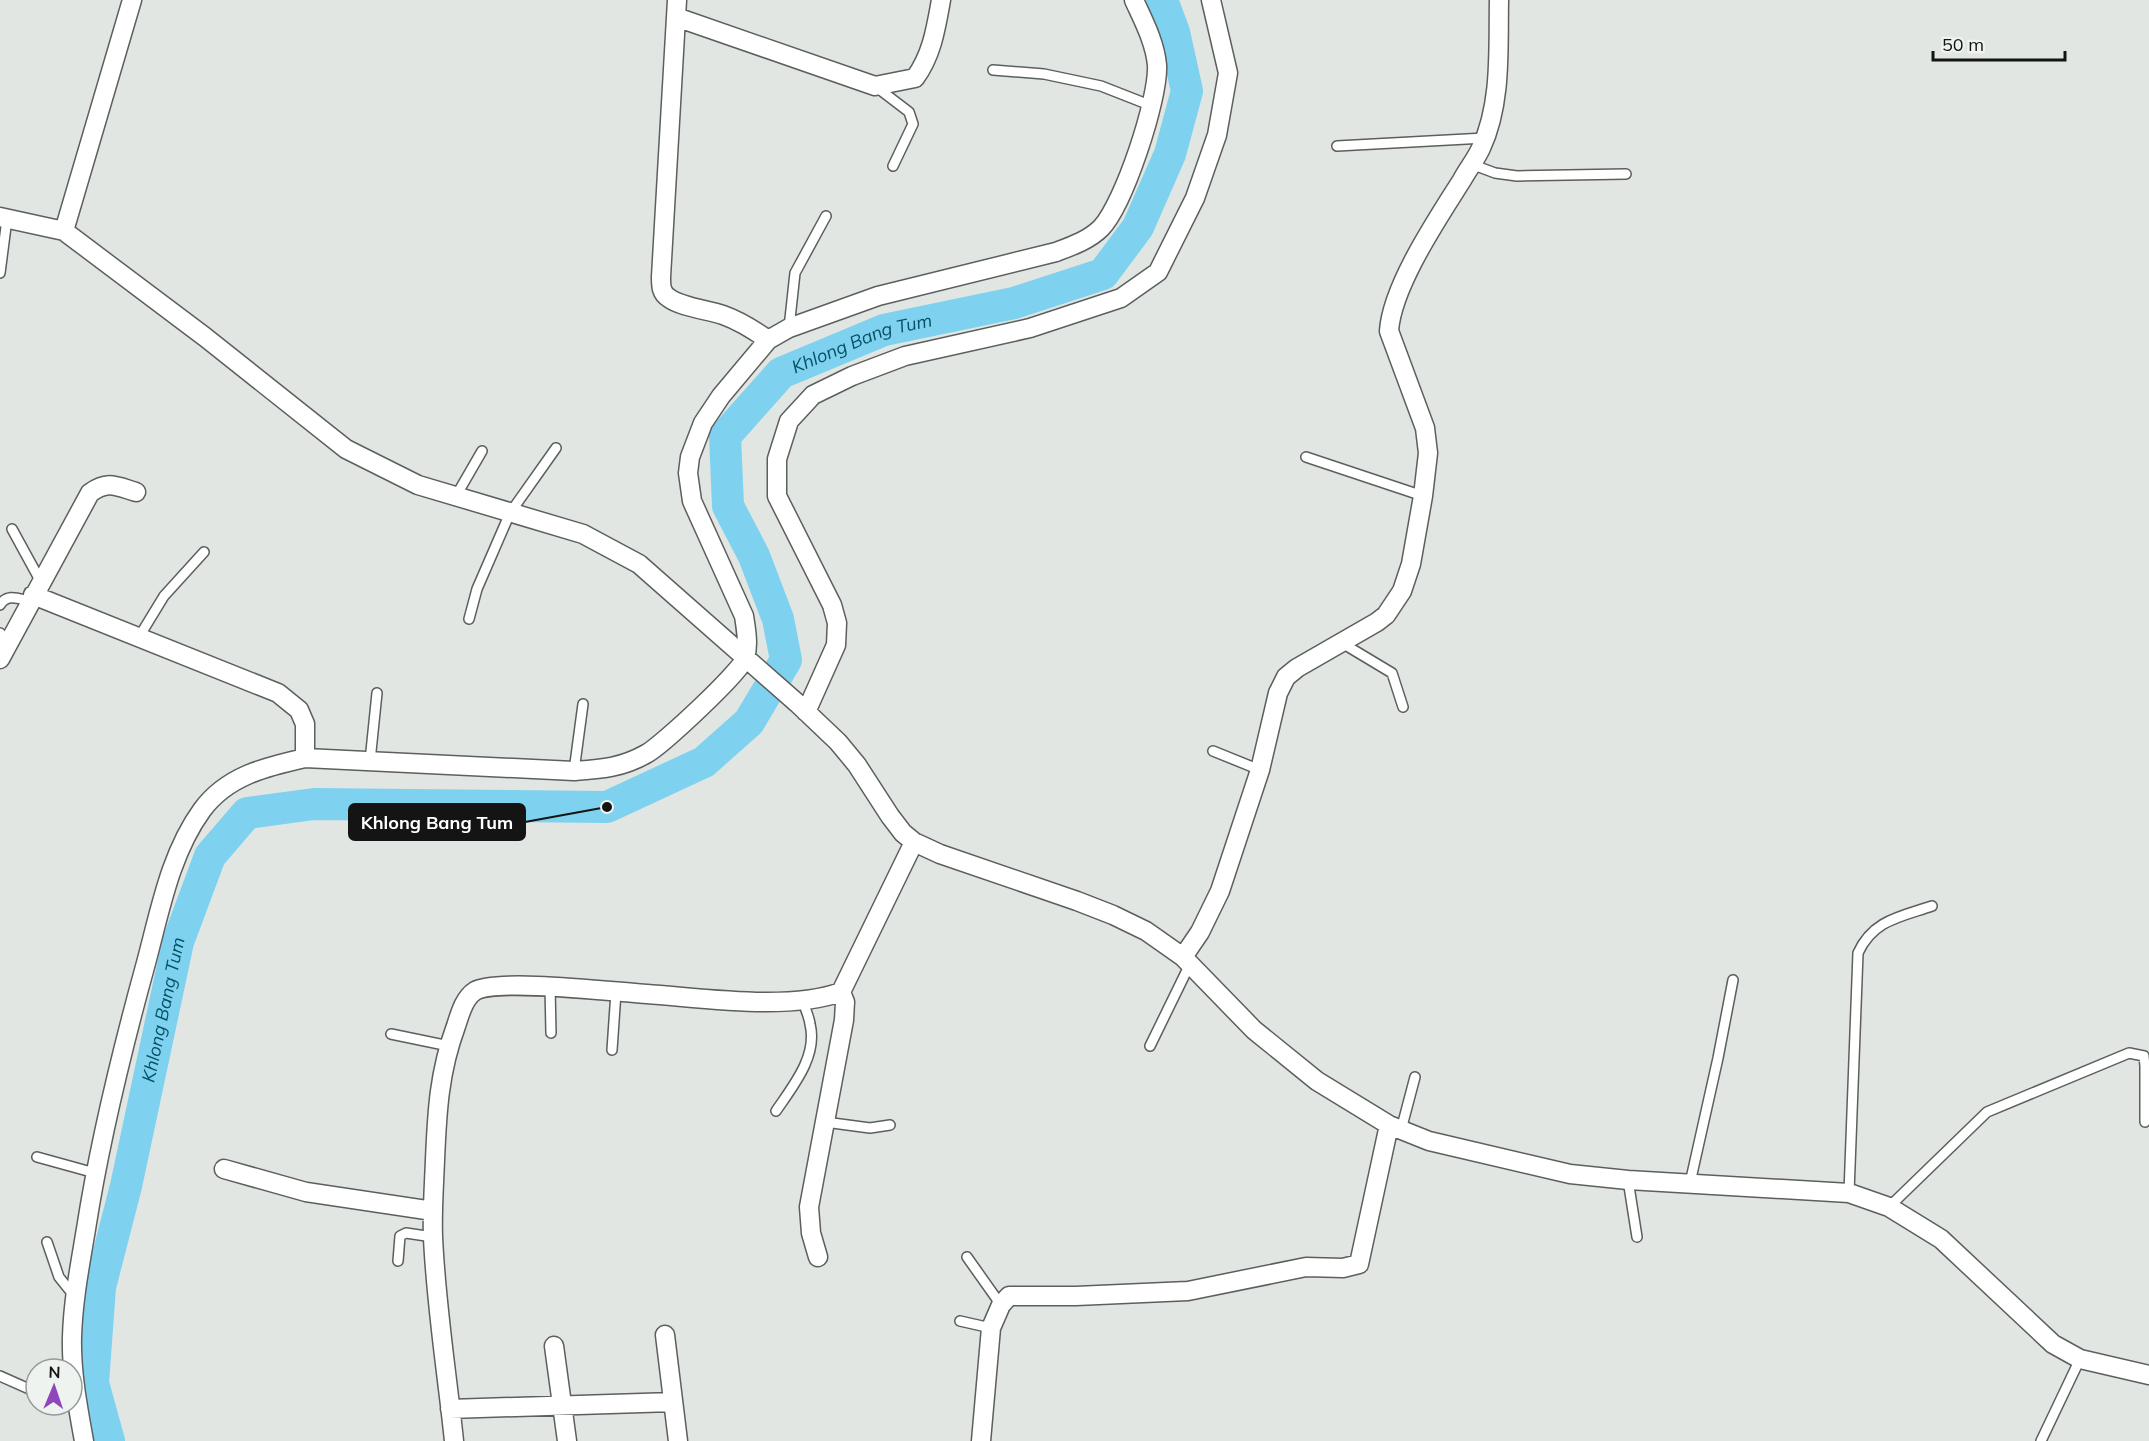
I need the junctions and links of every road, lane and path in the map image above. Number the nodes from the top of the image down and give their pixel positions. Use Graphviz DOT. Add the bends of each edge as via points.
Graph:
graph roads {
  1 [pos="132,0"];
  2 [pos="940,0"];
  3 [pos="1134,0"];
  4 [pos="1211,0"];
  5 [pos="1499,0"];
  6 [pos="676,8"];
  7 [pos="993,70"];
  8 [pos="875,87"];
  9 [pos="1152,105"];
  10 [pos="1485,138"];
  11 [pos="1337,146"];
  12 [pos="1471,164"];
  13 [pos="893,166"];
  14 [pos="1626,174"];
  15 [pos="826,216"];
  16 [pos="4,218"];
  17 [pos="64,231"];
  18 [pos="0,273"];
  19 [pos="789,328"];
  20 [pos="768,340"];
  21 [pos="556,448"];
  22 [pos="482,451"];
  23 [pos="1306,457"];
  24 [pos="136,492"];
  25 [pos="456,496"];
  26 [pos="1423,496"];
  27 [pos="510,513"];
  28 [pos="12,530"];
  29 [pos="204,552"];
  30 [pos="35,593"];
  31 [pos="0,604"];
  32 [pos="469,619"];
  33 [pos="4,637"];
  34 [pos="139,637"];
  35 [pos="1342,642"];
  36 [pos="0,659"];
  37 [pos="749,662"];
  38 [pos="377,693"];
  39 [pos="583,704"];
  40 [pos="801,707"];
  41 [pos="1403,708"];
  42 [pos="1213,751"];
  43 [pos="304,758"];
  44 [pos="369,761"];
  45 [pos="1260,770"];
  46 [pos="574,771"];
  47 [pos="914,842"];
  48 [pos="1932,906"];
  49 [pos="1186,960"];
  50 [pos="1733,980"];
  51 [pos="550,987"];
  52 [pos="616,992"];
  53 [pos="841,992"];
  54 [pos="803,1001"];
  55 [pos="551,1033"];
  56 [pos="391,1035"];
  57 [pos="449,1046"];
  58 [pos="1150,1046"];
  59 [pos="612,1050"];
  60 [pos="1416,1077"];
  61 [pos="776,1111"];
  62 [pos="825,1122"];
  63 [pos="2145,1122"];
  64 [pos="890,1125"];
  65 [pos="1395,1127"];
  66 [pos="37,1157"];
  67 [pos="224,1169"];
  68 [pos="95,1173"];
  69 [pos="1628,1180"];
  70 [pos="1690,1183"];
  71 [pos="1849,1193"];
  72 [pos="1889,1207"];
  73 [pos="433,1211"];
  74 [pos="433,1237"];
  75 [pos="1638,1237"];
  76 [pos="47,1242"];
  77 [pos="818,1257"];
  78 [pos="967,1257"];
  79 [pos="398,1261"];
  80 [pos="75,1297"];
  81 [pos="1001,1305"];
  82 [pos="960,1321"];
  83 [pos="992,1328"];
  84 [pos="665,1335"];
  85 [pos="554,1346"];
  86 [pos="72,1357"];
  87 [pos="2080,1359"];
  88 [pos="2149,1375"];
  89 [pos="0,1376"];
  90 [pos="24,1387"];
  91 [pos="673,1402"];
  92 [pos="561,1406"];
  93 [pos="450,1409"];
  94 [pos="76,1417"];
  95 [pos="84,1441"];
  96 [pos="454,1441"];
  97 [pos="567,1441"];
  98 [pos="678,1441"];
  99 [pos="981,1441"];
  100 [pos="2041,1441"];
  1 -- 17 [label="street"];
  2 -- 8 [label="street" via="934,39 915,78"];
  3 -- 9 [label="street" via="1149,32 1157,65"];
  4 -- 40 [label="street" via="1228,73 1217,135 1195,198 1158,272 1120,298 1030,328 905,356 852,376 813,395 789,421 777,459 777,496 832,605 837,623 836,645"];
  5 -- 10 [label="street" via="1496,93"];
  6 -- 8 [label="street"];
  6 -- 20 [label="street" via="662,291 681,303 745,324"];
  7 -- 9 [label="lane" via="1044,74 1101,86"];
  8 -- 13 [label="lane" via="909,112 913,124"];
  9 -- 19 [label="street" via="1135,160 1107,218 1091,236 1036,258 878,296"];
  10 -- 11 [label="lane"];
  10 -- 12 [label="street"];
  12 -- 14 [label="lane" via="1518,176"];
  12 -- 26 [label="street" via="1407,275 1390,320 1389,331 1425,428 1428,453"];
  15 -- 19 [label="lane" via="795,273"];
  16 -- 17 [label="street"];
  16 -- 18 [label="lane"];
  17 -- 25 [label="street" via="346,449 418,485"];
  19 -- 20 [label="street"];
  20 -- 37 [label="street" via="703,423 688,473 692,501 744,616"];
  21 -- 27 [label="lane"];
  22 -- 25 [label="lane"];
  23 -- 26 [label="lane"];
  24 -- 30 [label="street" via="111,484 90,493"];
  25 -- 27 [label="street"];
  26 -- 35 [label="street" via="1402,591 1386,615"];
  27 -- 32 [label="lane" via="477,589"];
  27 -- 37 [label="street" via="583,534 639,564"];
  28 -- 30 [label="lane"];
  29 -- 34 [label="lane" via="164,596"];
  30 -- 31 [label="lane" via="10,597"];
  30 -- 33 [label="street"];
  30 -- 34 [label="street"];
  33 -- 36 [label="street"];
  34 -- 43 [label="street" via="278,693 299,710 305,724"];
  35 -- 41 [label="lane" via="1392,673"];
  35 -- 45 [label="street" via="1286,677 1278,693"];
  37 -- 40 [label="street"];
  37 -- 46 [label="street" via="647,754 611,768"];
  38 -- 44 [label="lane"];
  39 -- 46 [label="lane"];
  40 -- 47 [label="street" via="838,742 903,833"];
  42 -- 45 [label="lane"];
  43 -- 44 [label="street"];
  43 -- 68 [label="street" via="240,776 203,808 184,837 133,1011"];
  44 -- 46 [label="street"];
  45 -- 49 [label="street" via="1220,891"];
  47 -- 49 [label="street" via="1113,915 1146,931"];
  47 -- 53 [label="street"];
  48 -- 71 [label="lane" via="1880,925 1864,939 1858,953"];
  49 -- 58 [label="lane"];
  49 -- 65 [label="street" via="1254,1030 1317,1081"];
  50 -- 70 [label="lane"];
  51 -- 52 [label="street"];
  51 -- 55 [label="lane"];
  51 -- 57 [label="street" via="492,986 474,992 463,1005"];
  52 -- 54 [label="street"];
  52 -- 59 [label="lane"];
  53 -- 54 [label="street"];
  53 -- 62 [label="street" via="844,1020"];
  54 -- 61 [label="lane" via="811,1026 811,1048 802,1073"];
  56 -- 57 [label="lane"];
  57 -- 73 [label="street" via="437,1098"];
  60 -- 65 [label="lane"];
  62 -- 64 [label="lane" via="870,1128"];
  62 -- 77 [label="street" via="808,1208"];
  63 -- 72 [label="lane" via="2144,1056 2129,1053 1987,1112"];
  65 -- 69 [label="street" via="1429,1142 1570,1174"];
  65 -- 81 [label="street" via="1359,1264 1306,1268 1188,1291 1009,1296"];
  66 -- 68 [label="lane"];
  67 -- 73 [label="street" via="306,1192"];
  68 -- 80 [label="street"];
  69 -- 70 [label="street"];
  69 -- 75 [label="lane"];
  70 -- 71 [label="street"];
  71 -- 72 [label="street"];
  72 -- 87 [label="street" via="1941,1239 2053,1344"];
  73 -- 74 [label="street"];
  74 -- 79 [label="lane" via="406,1233 400,1236"];
  74 -- 93 [label="street"];
  76 -- 80 [label="lane" via="59,1277"];
  78 -- 81 [label="lane"];
  80 -- 86 [label="street"];
  81 -- 83 [label="street"];
  82 -- 83 [label="lane"];
  83 -- 99 [label="street"];
  84 -- 91 [label="street"];
  85 -- 92 [label="street"];
  87 -- 88 [label="street"];
  87 -- 100 [label="lane"];
  89 -- 90 [label="lane"];
  91 -- 92 [label="street"];
  91 -- 98 [label="street"];
  92 -- 93 [label="street"];
  92 -- 97 [label="street"];
  93 -- 96 [label="street"];
  94 -- 95 [label="street"];
}
